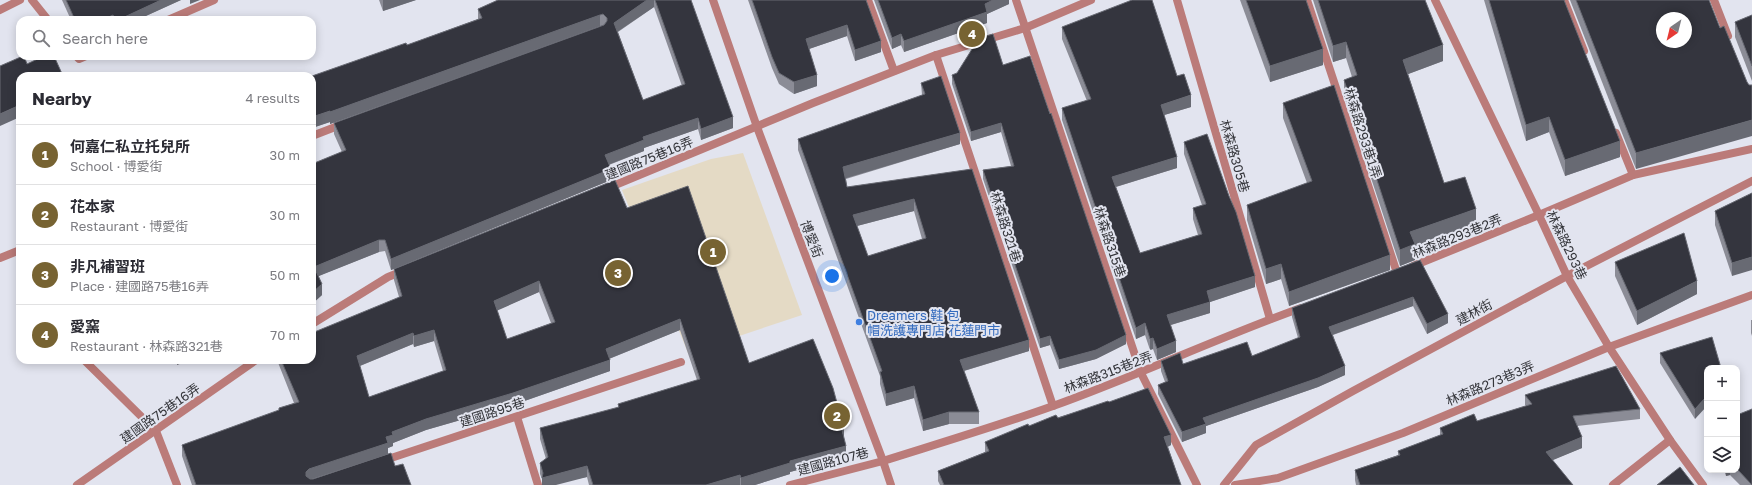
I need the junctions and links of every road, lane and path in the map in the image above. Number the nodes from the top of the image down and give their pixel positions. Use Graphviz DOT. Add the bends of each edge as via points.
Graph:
graph roads {
  1 [pos="20,0"];
  2 [pos="32,0"];
  3 [pos="214,0"];
  4 [pos="713,0"];
  5 [pos="868,0"];
  6 [pos="1016,0"];
  7 [pos="1091,0"];
  8 [pos="1177,0"];
  9 [pos="1307,0"];
  10 [pos="1435,0"];
  11 [pos="1564,0"];
  12 [pos="1714,0"];
  13 [pos="0,10"];
  14 [pos="45,16"];
  15 [pos="177,16"];
  16 [pos="1025,28"];
  17 [pos="1732,44"];
  18 [pos="936,55"];
  19 [pos="1587,58"];
  20 [pos="894,71"];
  21 [pos="349,122"];
  22 [pos="1613,124"];
  23 [pos="757,127"];
  24 [pos="316,134"];
  25 [pos="1752,149"];
  26 [pos="1633,175"];
  27 [pos="1752,181"];
  28 [pos="602,190"];
  29 [pos="1539,215"];
  30 [pos="16,252"];
  31 [pos="0,258"];
  32 [pos="410,268"];
  33 [pos="1394,274"];
  34 [pos="1567,276"];
  35 [pos="1752,295"];
  36 [pos="1308,305"];
  37 [pos="1270,319"];
  38 [pos="316,322"];
  39 [pos="1610,347"];
  40 [pos="681,362"];
  41 [pos="88,364"];
  42 [pos="250,364"];
  43 [pos="1141,373"];
  44 [pos="1053,406"];
  45 [pos="517,417"];
  46 [pos="156,431"];
  47 [pos="1670,440"];
  48 [pos="883,461"];
  49 [pos="377,463"];
  50 [pos="77,485"];
  51 [pos="177,485"];
  52 [pos="538,485"];
  53 [pos="790,485"];
  54 [pos="891,485"];
  55 [pos="1196,485"];
  56 [pos="1224,485"];
  57 [pos="1235,485"];
  58 [pos="1613,485"];
  59 [pos="1703,485"];
  1 -- 13 [label="street"];
  2 -- 14 [label="street"];
  3 -- 15 [label="street"];
  4 -- 23 [label="street, 博愛街"];
  5 -- 20 [label="street"];
  6 -- 16 [label="street, 林森路315巷"];
  7 -- 16 [label="street"];
  8 -- 37 [label="street, 林森路305巷"];
  9 -- 33 [label="street, 林森路293巷1弄"];
  10 -- 29 [label="street, 林森路293巷"];
  11 -- 19 [label="street"];
  12 -- 17 [label="street"];
  16 -- 18 [label="street"];
  16 -- 43 [label="street, 林森路315巷"];
  18 -- 20 [label="street"];
  18 -- 44 [label="street, 林森路321巷"];
  20 -- 23 [label="street"];
  21 -- 24 [label="street"];
  22 -- 26 [label="street"];
  23 -- 28 [label="street, 建國路75巷16弄"];
  23 -- 48 [label="street, 博愛街"];
  25 -- 26 [label="street, 林森路293巷2弄"];
  26 -- 29 [label="street, 林森路293巷2弄"];
  27 -- 34 [label="street, 建林街"];
  29 -- 33 [label="street, 林森路293巷2弄"];
  29 -- 34 [label="street, 林森路293巷"];
  30 -- 31 [label="street"];
  32 -- 38 [label="street" via="388,277"];
  34 -- 39 [label="street, 林森路293巷"];
  34 -- 56 [label="street, 建林街" via="1353,390 1256,445"];
  35 -- 39 [label="street, 林森路273巷3弄"];
  36 -- 37 [label="street, 林森路315巷2弄"];
  37 -- 43 [label="street, 林森路315巷2弄"];
  39 -- 47 [label="street, 林森路293巷"];
  39 -- 57 [label="street, 林森路273巷3弄" via="1403,433 1278,478"];
  40 -- 45 [label="street, 建國路95巷"];
  41 -- 46 [label="street"];
  42 -- 46 [label="street, 建國路75巷16弄"];
  43 -- 44 [label="street, 林森路315巷2弄"];
  43 -- 55 [label="street, 林森路315巷"];
  44 -- 48 [label="street, 林森路315巷2弄"];
  45 -- 49 [label="street, 建國路95巷"];
  45 -- 52 [label="street"];
  46 -- 50 [label="street, 建國路75巷16弄"];
  46 -- 51 [label="street"];
  47 -- 58 [label="street"];
  47 -- 59 [label="street, 林森路293巷"];
  48 -- 53 [label="street, 建國路107巷"];
  48 -- 54 [label="street, 博愛街"];
}
